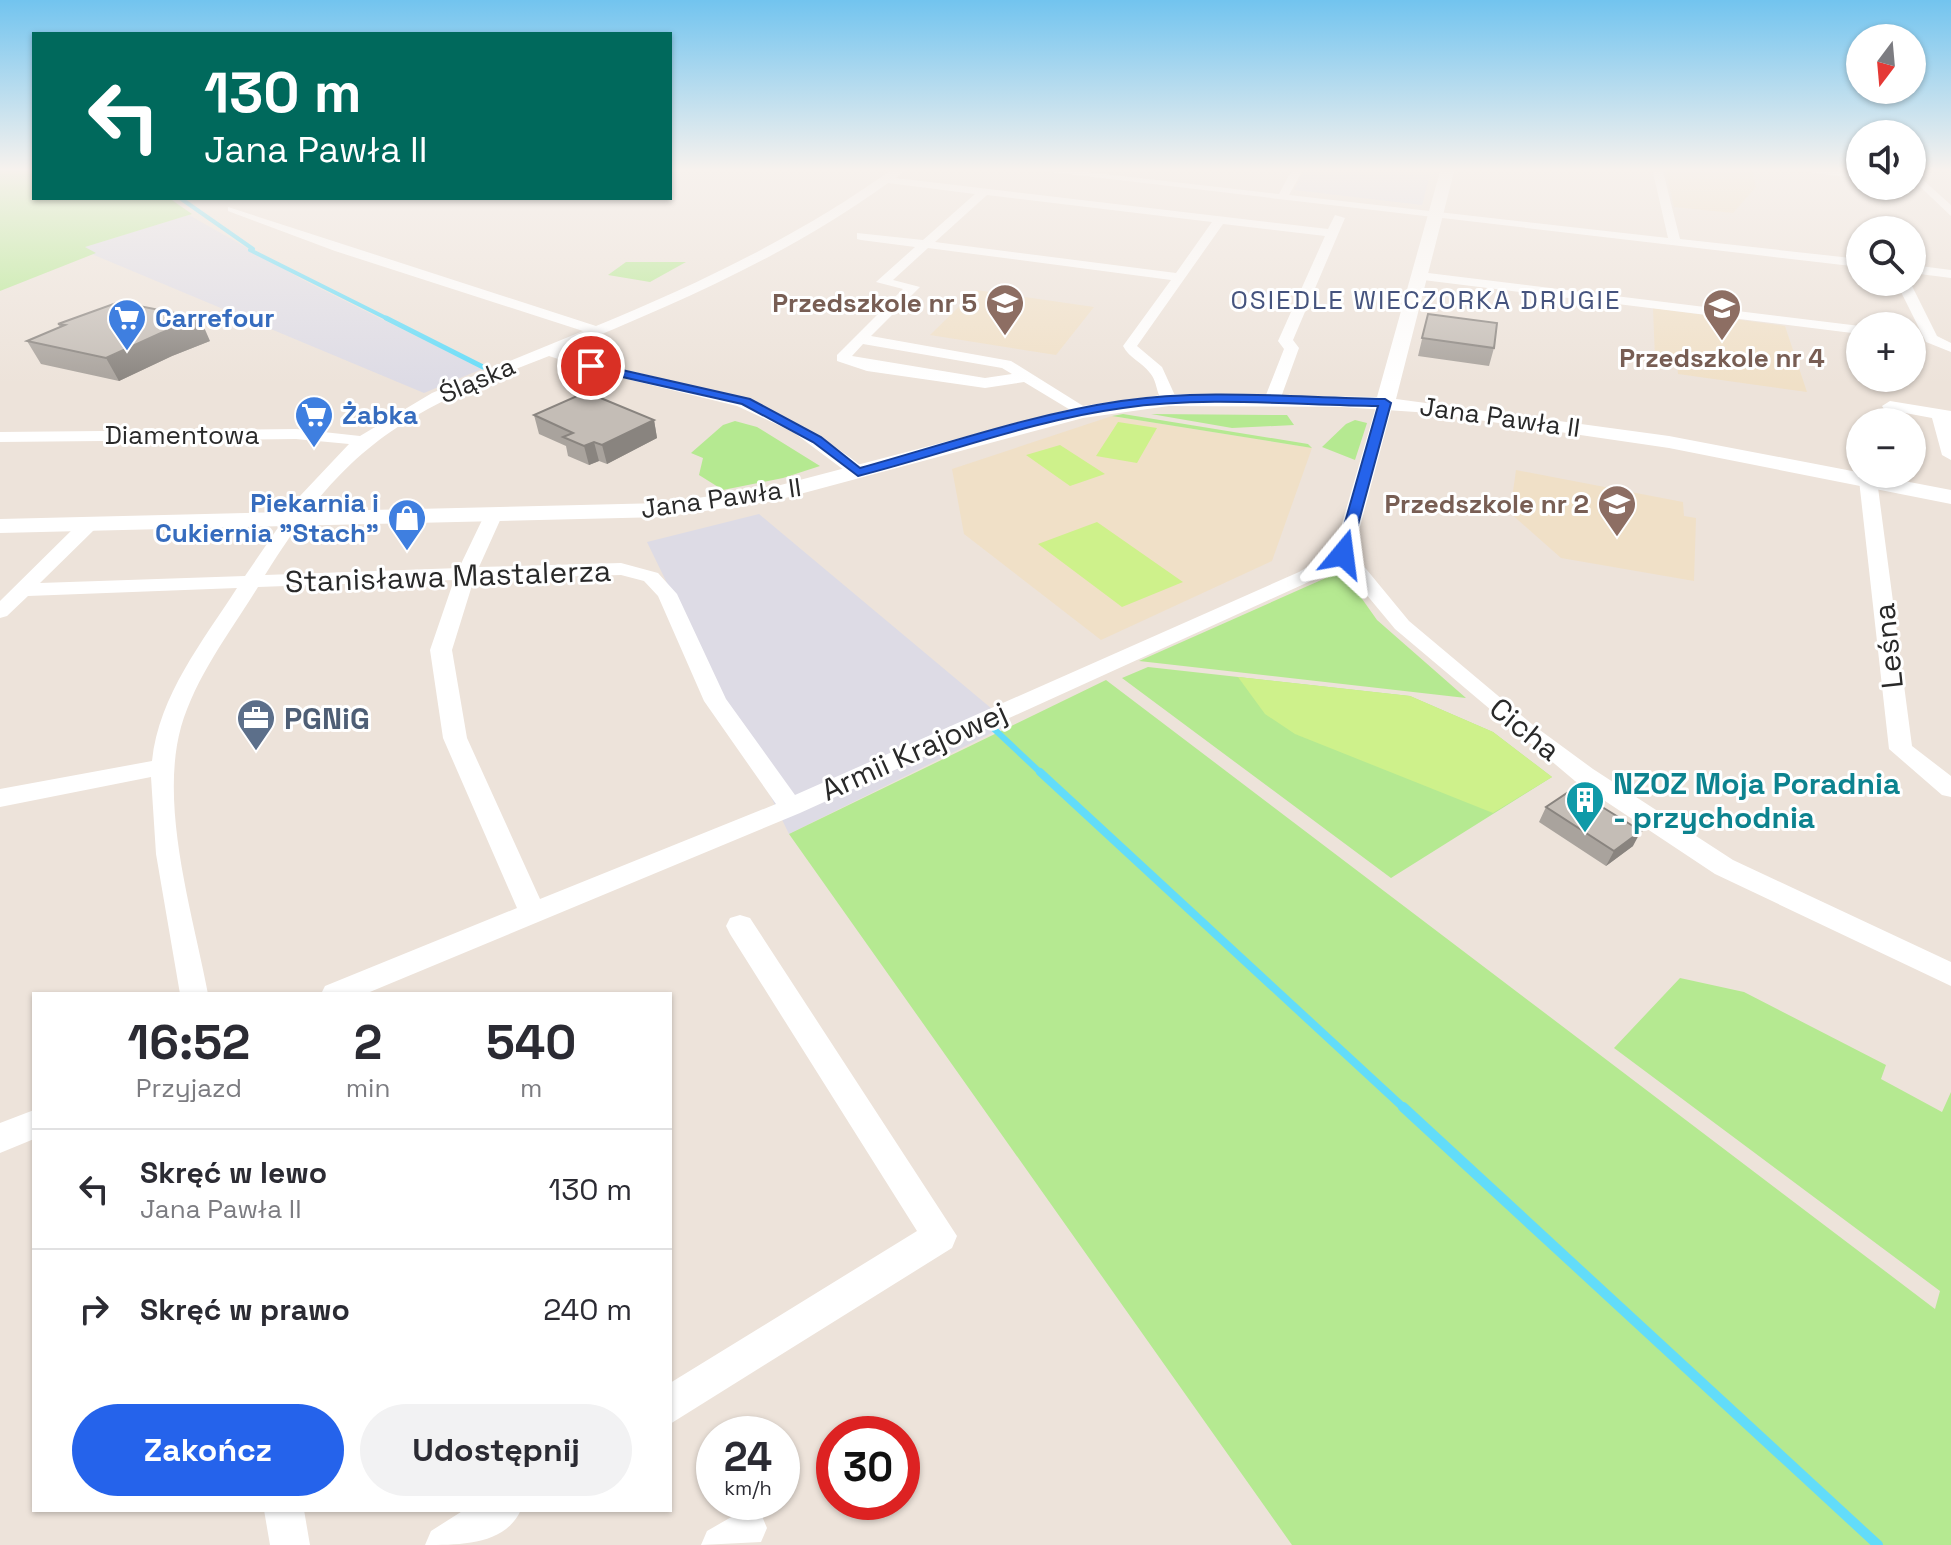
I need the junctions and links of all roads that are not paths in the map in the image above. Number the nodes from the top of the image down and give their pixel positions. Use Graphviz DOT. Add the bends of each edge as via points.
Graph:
graph roads {
  1 [pos="317,240"];
  2 [pos="789,240"];
  3 [pos="891,240"];
  4 [pos="931,240"];
  5 [pos="1205,240"];
  6 [pos="1330,240"];
  7 [pos="1429,240"];
  8 [pos="1649,240"];
  9 [pos="1675,243"];
  10 [pos="926,245"];
  11 [pos="1104,254"];
  12 [pos="1846,261"];
  13 [pos="1188,264"];
  14 [pos="1926,271"];
  15 [pos="1951,274"];
  16 [pos="1420,276"];
  17 [pos="1179,277"];
  18 [pos="1910,296"];
  19 [pos="1846,328"];
  20 [pos="597,331"];
  21 [pos="1926,338"];
  22 [pos="860,339"];
  23 [pos="1931,339"];
  24 [pos="1951,348"];
  25 [pos="548,351"];
  26 [pos="1026,377"];
  27 [pos="1169,400"];
  28 [pos="1272,400"];
  29 [pos="1385,403"];
  30 [pos="1890,406"];
  31 [pos="1082,412"];
  32 [pos="1947,416"];
  33 [pos="0,437"];
  34 [pos="364,441"];
  35 [pos="1951,455"];
  36 [pos="858,472"];
  37 [pos="1846,476"];
  38 [pos="1869,488"];
  39 [pos="1907,488"];
  40 [pos="1951,497"];
  41 [pos="493,516"];
  42 [pos="293,521"];
  43 [pos="88,525"];
  44 [pos="0,526"];
  45 [pos="1343,554"];
  46 [pos="465,575"];
  47 [pos="252,582"];
  48 [pos="21,590"];
  49 [pos="0,612"];
  50 [pos="163,767"];
  51 [pos="1951,789"];
  52 [pos="0,798"];
  53 [pos="791,807"];
  54 [pos="533,914"];
  55 [pos="740,926"];
  56 [pos="1951,975"];
  57 [pos="194,992"];
  58 [pos="340,992"];
  59 [pos="32,1125"];
  60 [pos="0,1138"];
  61 [pos="672,1404"];
  62 [pos="284,1512"];
  63 [pos="498,1512"];
  64 [pos="290,1545"];
  65 [pos="445,1545"];
  1 -- 20 [label="street"];
  2 -- 20 [label="street, Śląska"];
  3 -- 10 [label="street"];
  4 -- 10 [label="street"];
  5 -- 13 [label="street"];
  6 -- 28 [label="street" via="1285,341 1292,348"];
  7 -- 16 [label="street"];
  8 -- 9 [label="street"];
  9 -- 12 [label="street"];
  10 -- 17 [label="street"];
  10 -- 22 [label="street" via="883,282 913,287"];
  11 -- 13 [label="street"];
  13 -- 17 [label="street"];
  14 -- 15 [label="street"];
  16 -- 19 [label="street"];
  16 -- 29 [label="street"];
  17 -- 27 [label="street" via="1130,346 1157,370"];
  18 -- 23 [label="street"];
  20 -- 25 [label="street, Śląska"];
  21 -- 23 [label="street"];
  22 -- 26 [label="street" via="989,359"];
  22 -- 26 [label="street" via="842,358 985,383"];
  23 -- 24 [label="street"];
  25 -- 34 [label="street, Śląska" via="420,405"];
  25 -- 36 [label="street" via="746,401 817,439"];
  26 -- 31 [label="street"];
  27 -- 28 [label="street, Jana Pawła II"];
  27 -- 31 [label="street, Jana Pawła II"];
  28 -- 29 [label="street, Jana Pawła II"];
  29 -- 37 [label="street, Jana Pawła II" via="1598,431"];
  29 -- 45 [label="street"];
  30 -- 32 [label="street"];
  31 -- 36 [label="street, Jana Pawła II"];
  32 -- 35 [label="street"];
  33 -- 34 [label="street, Diamentowa" via="296,434"];
  34 -- 42 [label="street, Śląska" via="318,485"];
  36 -- 41 [label="street, Jana Pawła II" via="774,494 663,510"];
  38 -- 51 [label="street, Leśna" via="1901,749"];
  39 -- 40 [label="street, Jana Pawła II"];
  41 -- 42 [label="street, Jana Pawła II"];
  41 -- 46 [label="street"];
  42 -- 43 [label="street, Jana Pawła II"];
  42 -- 47 [label="street, Śląska"];
  43 -- 44 [label="street, Jana Pawła II"];
  43 -- 48 [label="street"];
  45 -- 53 [label="street, Armii Krajowej" via="1306,576"];
  45 -- 56 [label="street, Cicha" via="1402,625 1584,775 1724,867"];
  46 -- 47 [label="street, Stanisława Mastalerza"];
  46 -- 53 [label="street, Stanisława Mastalerza" via="621,569 651,577 667,594 715,701"];
  46 -- 54 [label="street" via="441,650 455,738"];
  47 -- 48 [label="street, Stanisława Mastalerza"];
  47 -- 50 [label="street, Śląska" via="186,686"];
  48 -- 49 [label="street"];
  50 -- 52 [label="street"];
  50 -- 57 [label="street, Śląska" via="168,841"];
  53 -- 54 [label="street, Armii Krajowej"];
  54 -- 58 [label="street, Armii Krajowej"];
  55 -- 61 [label="street" via="940,1236"];
  59 -- 60 [label="street"];
  62 -- 64 [label="street"];
  63 -- 65 [label="street"];
}
